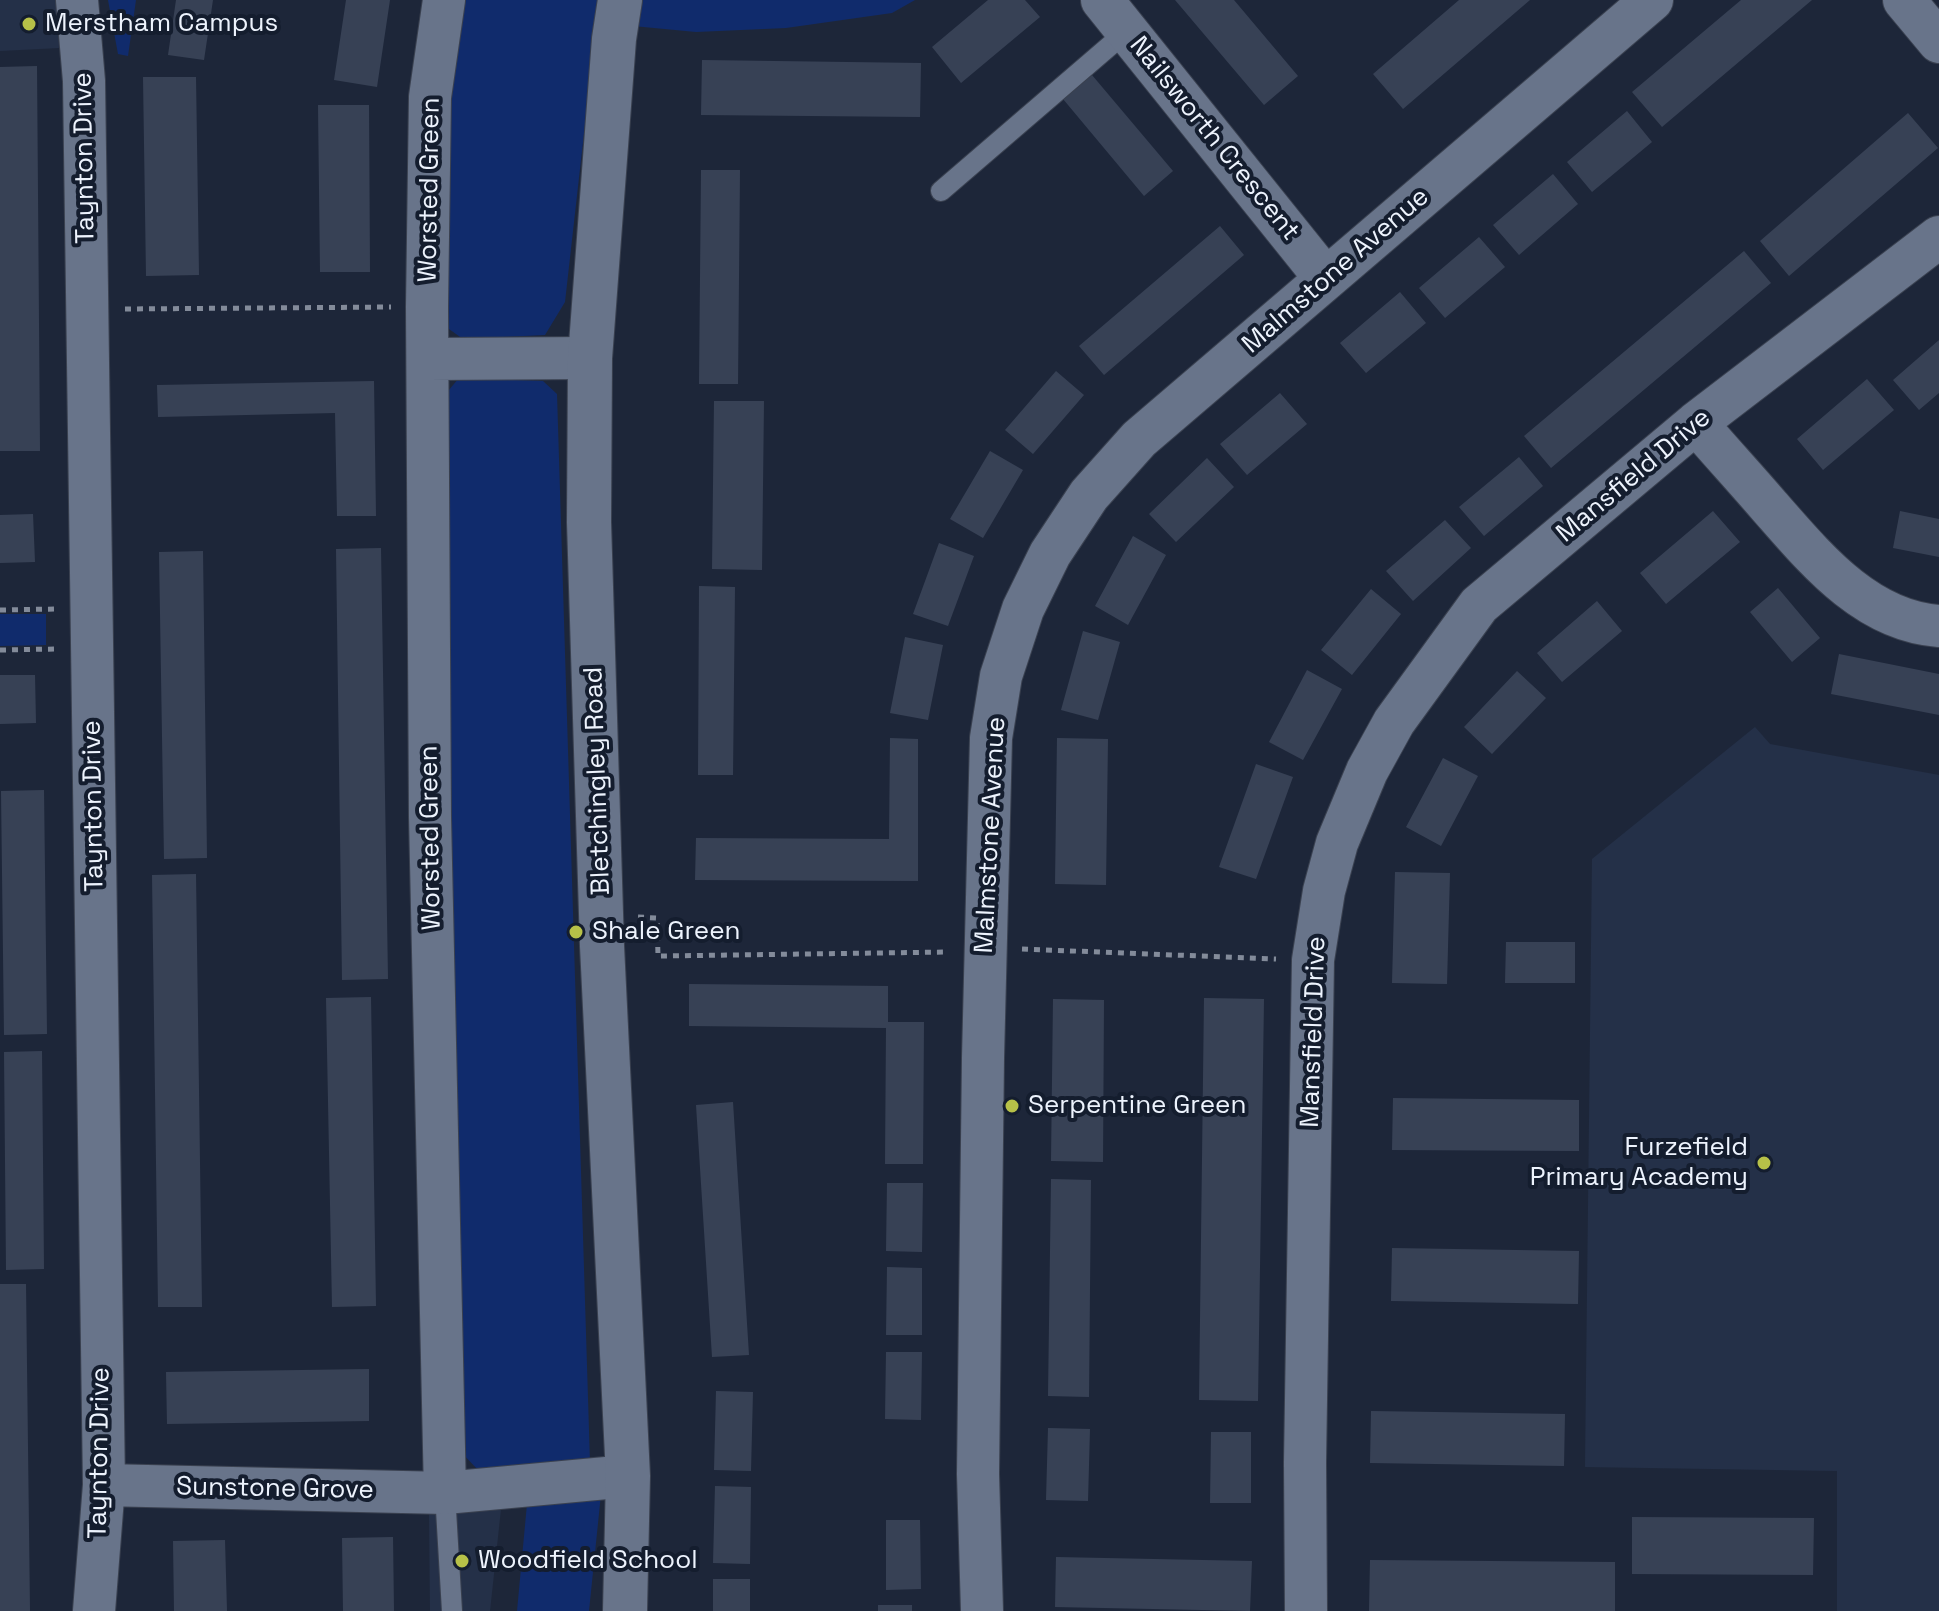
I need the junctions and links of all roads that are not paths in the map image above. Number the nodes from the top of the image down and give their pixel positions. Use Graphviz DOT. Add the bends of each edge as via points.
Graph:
graph roads {
  1 [pos="77,0"];
  2 [pos="444,0"];
  3 [pos="620,0"];
  4 [pos="1652,0"];
  5 [pos="1904,0"];
  6 [pos="1114,16"];
  7 [pos="1939,42"];
  8 [pos="941,191"];
  9 [pos="1939,237"];
  10 [pos="1326,279"];
  11 [pos="590,358"];
  12 [pos="428,359"];
  13 [pos="1696,423"];
  14 [pos="1939,626"];
  15 [pos="628,1476"];
  16 [pos="104,1485"];
  17 [pos="445,1493"];
  18 [pos="94,1611"];
  19 [pos="452,1611"];
  20 [pos="625,1611"];
  21 [pos="982,1611"];
  22 [pos="1306,1611"];
  1 -- 16 [label="street, Taynton Drive" via="84,81"];
  2 -- 12 [label="street, Worsted Green" via="430,97"];
  3 -- 11 [label="street, Bletchingley Road"];
  4 -- 10 [label="street, Malmstone Avenue"];
  5 -- 7 [label="street"];
  6 -- 8 [label="lane"];
  6 -- 10 [label="street, Nailsworth Crescent"];
  9 -- 13 [label="street, Mansfield Drive"];
  10 -- 21 [label="street, Malmstone Avenue" via="1139,439 1089,495 1050,554 1023,609 1001,676 994,722 986,951 978,1474"];
  11 -- 12 [label="street"];
  11 -- 15 [label="street, Bletchingley Road" via="589,522 602,946"];
  12 -- 17 [label="street, Worsted Green" via="430,817"];
  13 -- 14 [label="street" via="1845,586 1892,613"];
  13 -- 22 [label="street, Mansfield Drive" via="1479,605 1394,722 1337,843 1313,960"];
  15 -- 17 [label="street"];
  15 -- 20 [label="street, Bletchingley Road"];
  16 -- 17 [label="street, Sunstone Grove"];
  16 -- 18 [label="street, Taynton Drive"];
  17 -- 19 [label="lane"];
}
